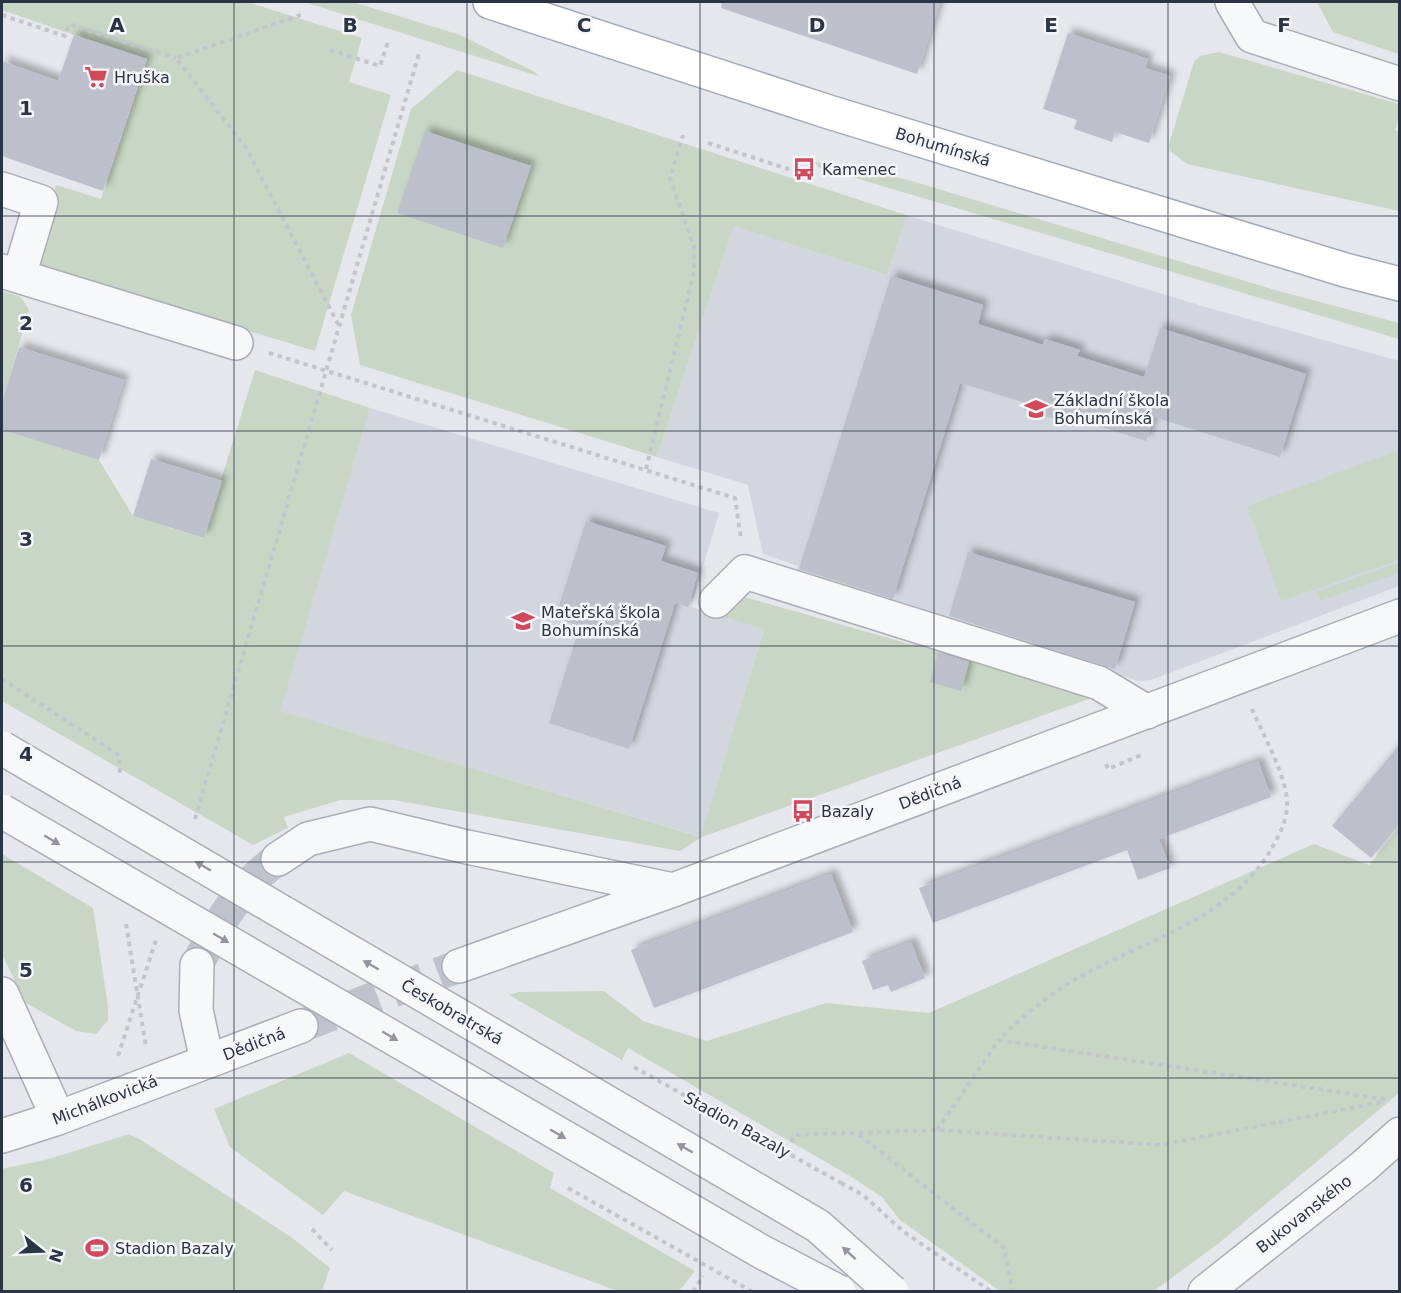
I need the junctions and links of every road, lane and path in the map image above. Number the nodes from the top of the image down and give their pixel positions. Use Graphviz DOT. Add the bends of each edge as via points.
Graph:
graph roads {
  1 [pos="490,2"];
  2 [pos="1232,2"];
  3 [pos="2,15"];
  4 [pos="301,15"];
  5 [pos="388,42"];
  6 [pos="330,50"];
  7 [pos="420,50"];
  8 [pos="176,58"];
  9 [pos="1400,84"];
  10 [pos="683,135"];
  11 [pos="708,143"];
  12 [pos="813,177"];
  13 [pos="2,189"];
  14 [pos="10,274"];
  15 [pos="1400,284"];
  16 [pos="338,325"];
  17 [pos="236,343"];
  18 [pos="325,370"];
  19 [pos="646,469"];
  20 [pos="745,572"];
  21 [pos="716,601"];
  22 [pos="1400,616"];
  23 [pos="1252,709"];
  24 [pos="1147,712"];
  25 [pos="2,748"];
  26 [pos="202,796"];
  27 [pos="2,811"];
  28 [pos="278,859"];
  29 [pos="673,890"];
  30 [pos="197,965"];
  31 [pos="459,966"];
  32 [pos="2,994"];
  33 [pos="301,1026"];
  34 [pos="999,1040"];
  35 [pos="207,1061"];
  36 [pos="634,1067"];
  37 [pos="1392,1100"];
  38 [pos="1400,1101"];
  39 [pos="58,1118"];
  40 [pos="937,1130"];
  41 [pos="858,1134"];
  42 [pos="1400,1134"];
  43 [pos="2,1137"];
  44 [pos="791,1142"];
  45 [pos="568,1188"];
  46 [pos="312,1229"];
  47 [pos="332,1250"];
  48 [pos="703,1276"];
  49 [pos="693,1292"];
  50 [pos="753,1292"];
  51 [pos="839,1292"];
  52 [pos="892,1292"];
  53 [pos="992,1292"];
  54 [pos="1013,1292"];
  55 [pos="1205,1292"];
  1 -- 15 [label="main road, Bohumínská" via="838,115"];
  2 -- 9 [label="street" via="1252,36"];
  3 -- 8 [label="path" via="65,36 69,24"];
  4 -- 8 [label="path"];
  5 -- 6 [label="path" via="380,66"];
  7 -- 16 [label="path"];
  8 -- 16 [label="path" via="246,148"];
  10 -- 19 [label="path" via="670,178 694,247 694,272"];
  11 -- 12 [label="path"];
  13 -- 14 [label="street" via="41,202"];
  14 -- 17 [label="street"];
  16 -- 18 [label="path"];
  17 -- 18 [label="path"];
  18 -- 19 [label="path"];
  18 -- 26 [label="path"];
  19 -- 20 [label="path" via="735,498"];
  20 -- 21 [label="street"];
  20 -- 24 [label="street" via="1099,683"];
  22 -- 24 [label="street, Dědičná"];
  23 -- 34 [label="path" via="1286,789 1287,807 1277,839 1252,876 1200,919 1084,974 1054,993 1024,1013"];
  24 -- 29 [label="street, Dědičná"];
  52 -- 25 [label="street, Českobratrská, one-way, bridge" via="818,1226"];
  27 -- 51 [label="street, one-way, bridge" via="762,1252"];
  28 -- 29 [label="street" via="308,839 370,824"];
  29 -- 31 [label="street, Dědičná"];
  30 -- 35 [label="street" via="196,1010"];
  32 -- 39 [label="street"];
  33 -- 35 [label="street, Dědičná"];
  34 -- 37 [label="path"];
  34 -- 40 [label="path"];
  35 -- 39 [label="street, Michálkovická"];
  36 -- 53 [label="path, Stadion Bazaly, bridge" via="863,1195 904,1232"];
  37 -- 38 [label="path"];
  37 -- 40 [label="path" via="1161,1145"];
  39 -- 43 [label="street, Michálkovická"];
  40 -- 41 [label="path"];
  41 -- 44 [label="path" via="795,1135"];
  41 -- 54 [label="path" via="1004,1248"];
  42 -- 55 [label="street, Bukovanského"];
  45 -- 50 [label="path, bridge"];
  46 -- 47 [label="path"];
  48 -- 49 [label="path"];
}
